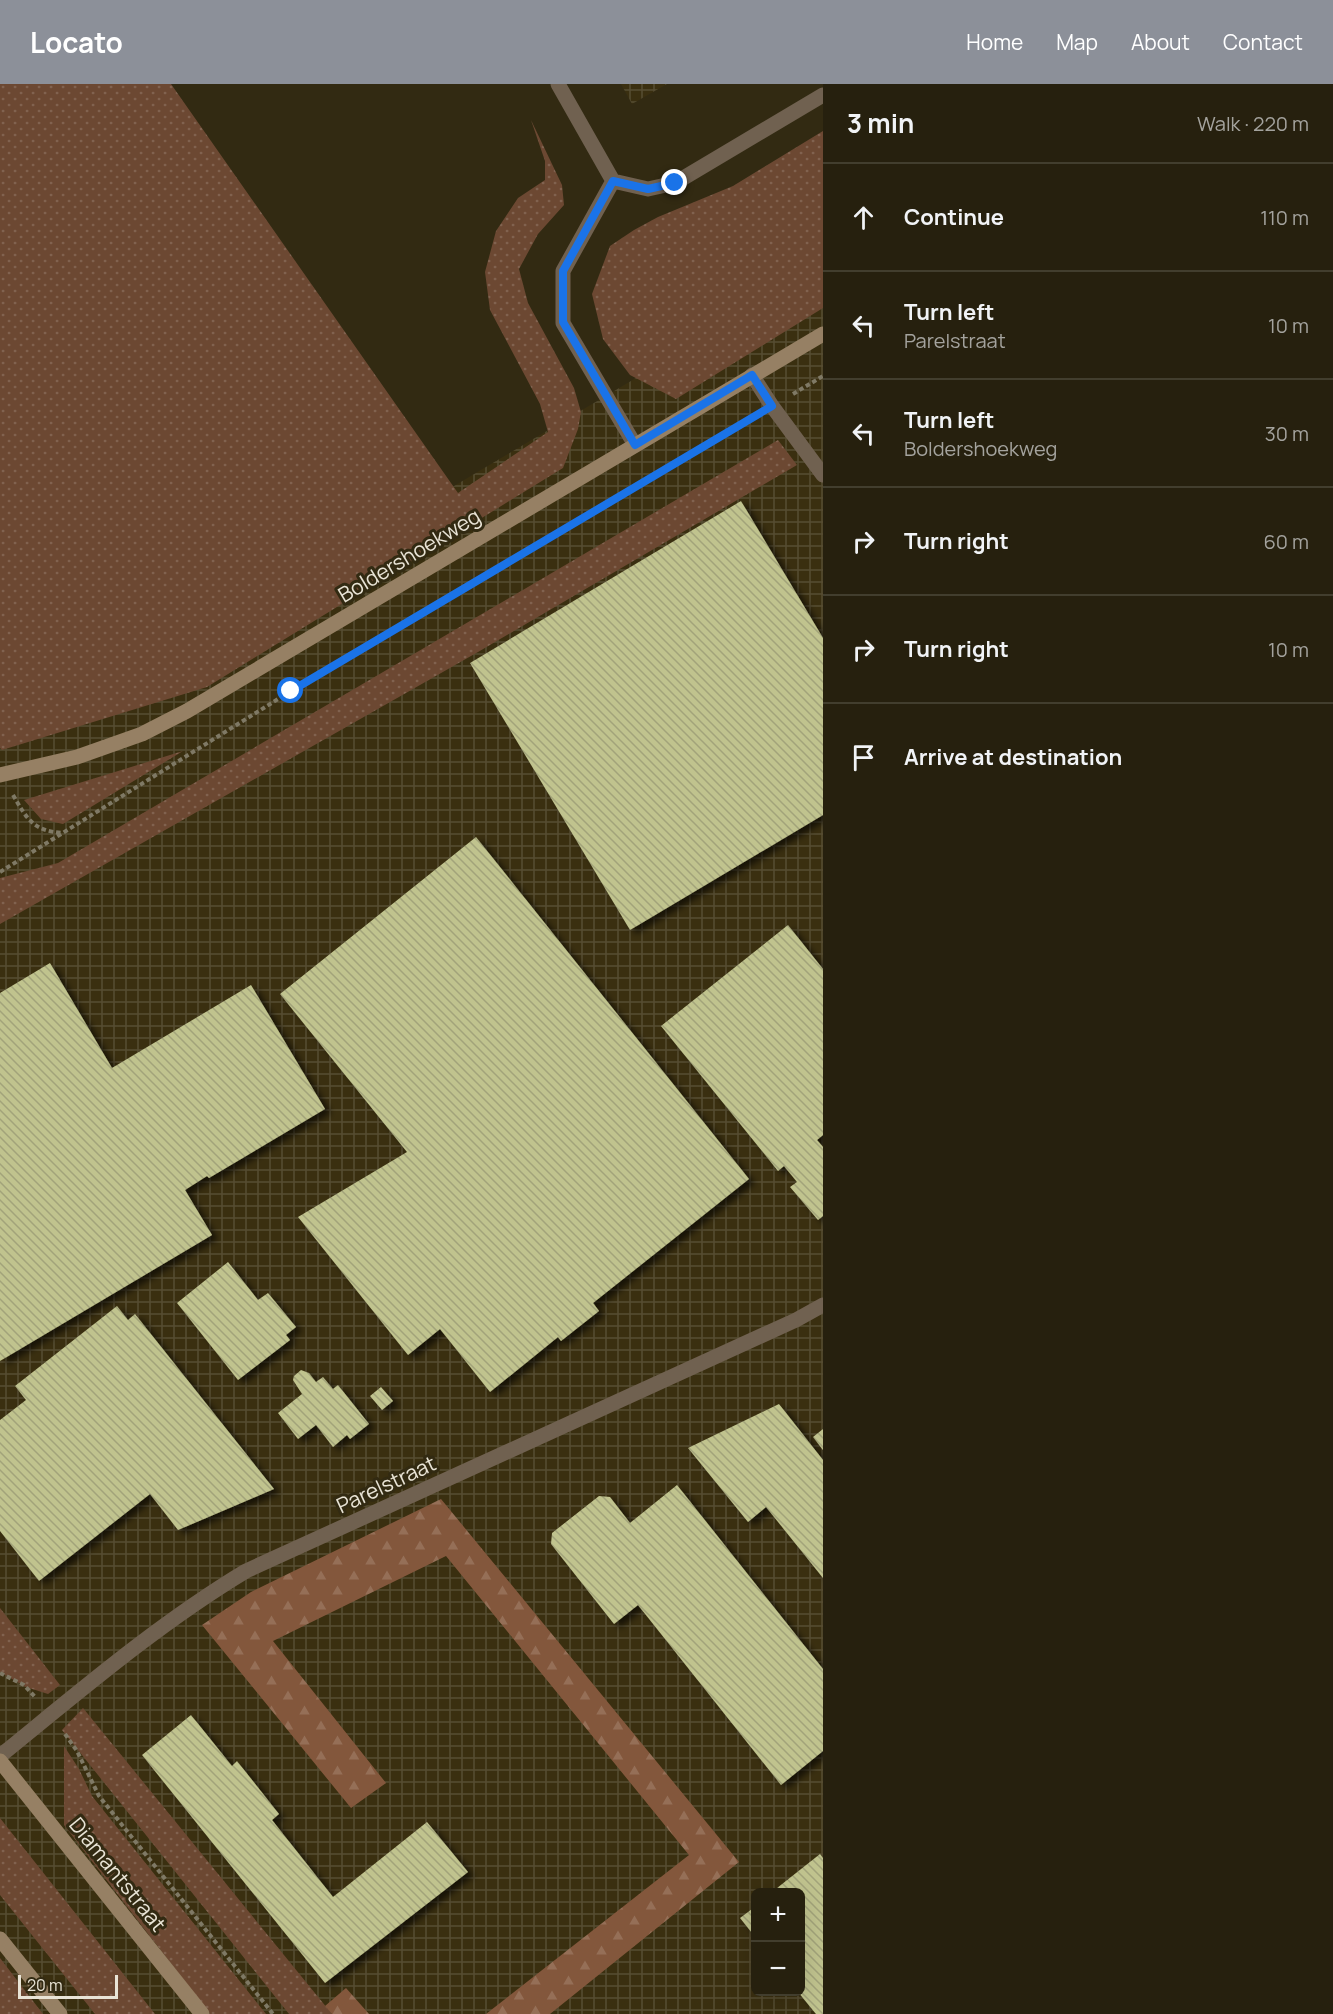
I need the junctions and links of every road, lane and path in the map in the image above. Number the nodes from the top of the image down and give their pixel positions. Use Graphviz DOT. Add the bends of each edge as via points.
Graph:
graph roads {
  1 [pos="558,84"];
  2 [pos="823,95"];
  3 [pos="613,181"];
  4 [pos="823,334"];
  5 [pos="752,375"];
  6 [pos="823,376"];
  7 [pos="772,406"];
  8 [pos="635,445"];
  9 [pos="823,475"];
  10 [pos="0,775"];
  11 [pos="11,793"];
  12 [pos="64,833"];
  13 [pos="0,872"];
  14 [pos="823,1305"];
  15 [pos="0,1673"];
  16 [pos="51,1715"];
  17 [pos="0,1756"];
  18 [pos="0,1761"];
  19 [pos="0,1939"];
  20 [pos="60,2014"];
  21 [pos="202,2014"];
  22 [pos="273,2014"];
  1 -- 3 [label="street"];
  2 -- 3 [label="street" via="675,183 648,189"];
  3 -- 8 [label="street" via="563,271 563,322"];
  4 -- 5 [label="street, Boldershoekweg"];
  5 -- 7 [label="street"];
  5 -- 8 [label="street, Boldershoekweg"];
  6 -- 7 [label="path"];
  7 -- 9 [label="street"];
  7 -- 12 [label="path" via="301,685"];
  8 -- 10 [label="street, Boldershoekweg" via="187,711 142,734 77,757"];
  11 -- 12 [label="path" via="35,826"];
  12 -- 13 [label="path"];
  14 -- 16 [label="street, Parelstraat" via="246,1571 156,1631"];
  15 -- 16 [label="path" via="24,1685"];
  16 -- 17 [label="street, Parelstraat"];
  16 -- 22 [label="path" via="77,1751 99,1796"];
  18 -- 21 [label="street, Diamantstraat"];
  19 -- 20 [label="street"];
}
